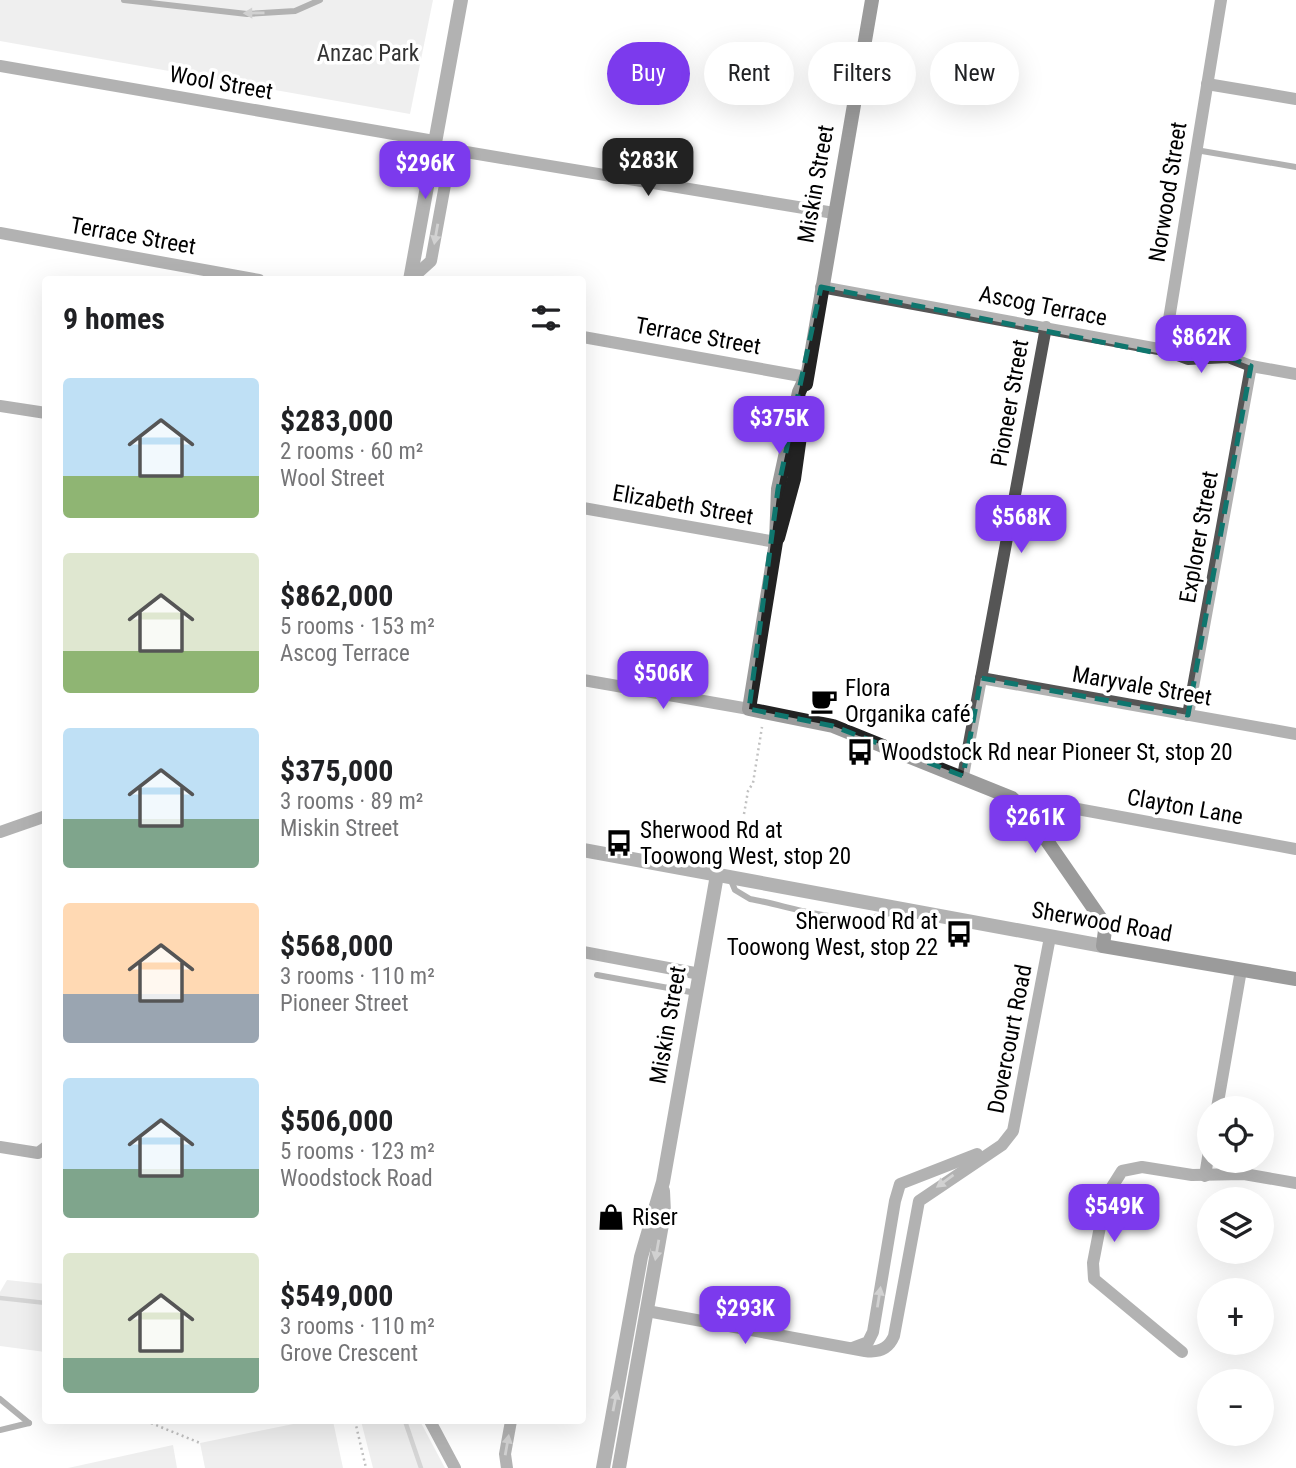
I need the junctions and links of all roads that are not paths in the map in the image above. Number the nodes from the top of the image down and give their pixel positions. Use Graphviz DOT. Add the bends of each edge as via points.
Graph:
graph roads {
  1 [pos="124,0"];
  2 [pos="320,0"];
  3 [pos="461,0"];
  4 [pos="872,0"];
  5 [pos="1221,0"];
  6 [pos="0,66"];
  7 [pos="1207,84"];
  8 [pos="1296,99"];
  9 [pos="434,141"];
  10 [pos="1196,150"];
  11 [pos="1296,167"];
  12 [pos="834,213"];
  13 [pos="0,233"];
  14 [pos="237,276"];
  15 [pos="411,276"];
  16 [pos="414,276"];
  17 [pos="821,287"];
  18 [pos="1046,327"];
  19 [pos="586,338"];
  20 [pos="1164,350"];
  21 [pos="1251,366"];
  22 [pos="1296,374"];
  23 [pos="806,376"];
  24 [pos="0,405"];
  25 [pos="42,412"];
  26 [pos="586,509"];
  27 [pos="776,542"];
  28 [pos="981,678"];
  29 [pos="586,682"];
  30 [pos="750,709"];
  31 [pos="1188,715"];
  32 [pos="1296,734"];
  33 [pos="963,776"];
  34 [pos="1027,812"];
  35 [pos="42,817"];
  36 [pos="0,832"];
  37 [pos="1296,849"];
  38 [pos="586,851"];
  39 [pos="724,877"];
  40 [pos="1050,937"];
  41 [pos="1103,946"];
  42 [pos="586,954"];
  43 [pos="1241,970"];
  44 [pos="700,974"];
  45 [pos="597,975"];
  46 [pos="1296,979"];
  47 [pos="696,993"];
  48 [pos="1219,1096"];
  49 [pos="1002,1145"];
  50 [pos="0,1147"];
  51 [pos="42,1150"];
  52 [pos="1206,1173"];
  53 [pos="1205,1176"];
  54 [pos="663,1182"];
  55 [pos="1296,1183"];
  56 [pos="647,1311"];
  57 [pos="848,1348"];
  58 [pos="1182,1352"];
  59 [pos="0,1399"];
  60 [pos="432,1424"];
  61 [pos="510,1424"];
  62 [pos="0,1430"];
  63 [pos="455,1468"];
  64 [pos="507,1468"];
  65 [pos="603,1468"];
  66 [pos="619,1468"];
  2 -- 1 [label="lane, one-way" via="295,11 247,13"];
  3 -- 9 [label="street"];
  4 -- 12 [label="main road, Miskin Street"];
  5 -- 7 [label="street, Norwood Street"];
  6 -- 9 [label="street, Wool Street"];
  7 -- 8 [label="street"];
  7 -- 10 [label="street, Norwood Street"];
  9 -- 15 [label="street"];
  10 -- 11 [label="lane"];
  10 -- 20 [label="street, Norwood Street"];
  12 -- 16 [label="street, one-way" via="466,152 449,163 431,261"];
  12 -- 17 [label="main road, Miskin Street"];
  13 -- 14 [label="street, Terrace Street"];
  17 -- 18 [label="street, Ascog Terrace"];
  17 -- 23 [label="main road, Miskin Street"];
  18 -- 20 [label="street, Ascog Terrace"];
  18 -- 28 [label="street, Pioneer Street"];
  19 -- 23 [label="street, Terrace Street"];
  20 -- 21 [label="street, Ascog Terrace" via="1188,359 1228,357"];
  21 -- 22 [label="street, Ascog Terrace"];
  21 -- 31 [label="street, Explorer Street"];
  23 -- 27 [label="main road, Miskin Street" via="794,479 784,527"];
  24 -- 25 [label="street"];
  26 -- 27 [label="street, Elizabeth Street"];
  27 -- 30 [label="main road, Miskin Street"];
  28 -- 31 [label="street, Maryvale Street"];
  28 -- 33 [label="street, Pioneer Street"];
  29 -- 30 [label="street"];
  30 -- 33 [label="main road" via="833,726"];
  31 -- 32 [label="street, Maryvale Street"];
  33 -- 34 [label="main road" via="1002,792"];
  34 -- 37 [label="street, Clayton Lane" via="1050,804"];
  34 -- 41 [label="main road" via="1101,919"];
  35 -- 36 [label="street"];
  38 -- 39 [label="street, Sherwood Road"];
  39 -- 40 [label="street, Sherwood Road"];
  39 -- 44 [label="street, Miskin Street"];
  40 -- 41 [label="street, Sherwood Road"];
  40 -- 49 [label="street, Dovercourt Road" via="1016,1122"];
  41 -- 43 [label="main road, Sherwood Road"];
  42 -- 44 [label="street"];
  43 -- 46 [label="main road, Sherwood Road"];
  43 -- 48 [label="street"];
  44 -- 47 [label="street, Miskin Street"];
  45 -- 47 [label="lane"];
  47 -- 54 [label="street, Miskin Street"];
  49 -- 57 [label="street, Dovercourt Road, one-way" via="920,1199 893,1338 875,1352"];
  57 -- 49 [label="street, Dovercourt Road, one-way" via="864,1345 872,1335 900,1184"];
  50 -- 51 [label="street"];
  52 -- 53 [label="street"];
  53 -- 55 [label="street" via="1244,1174"];
  53 -- 58 [label="street" via="1142,1167 1122,1171 1110,1190 1093,1263 1098,1286"];
  54 -- 56 [label="street, Miskin Street, one-way" via="664,1213"];
  65 -- 54 [label="street, Miskin Street, one-way" via="641,1257"];
  56 -- 57 [label="street, Dovercourt Road"];
  56 -- 66 [label="street, Miskin Street"];
  59 -- 62 [label="lane" via="29,1423"];
  60 -- 63 [label="street"];
  64 -- 61 [label="street, one-way"];
}
